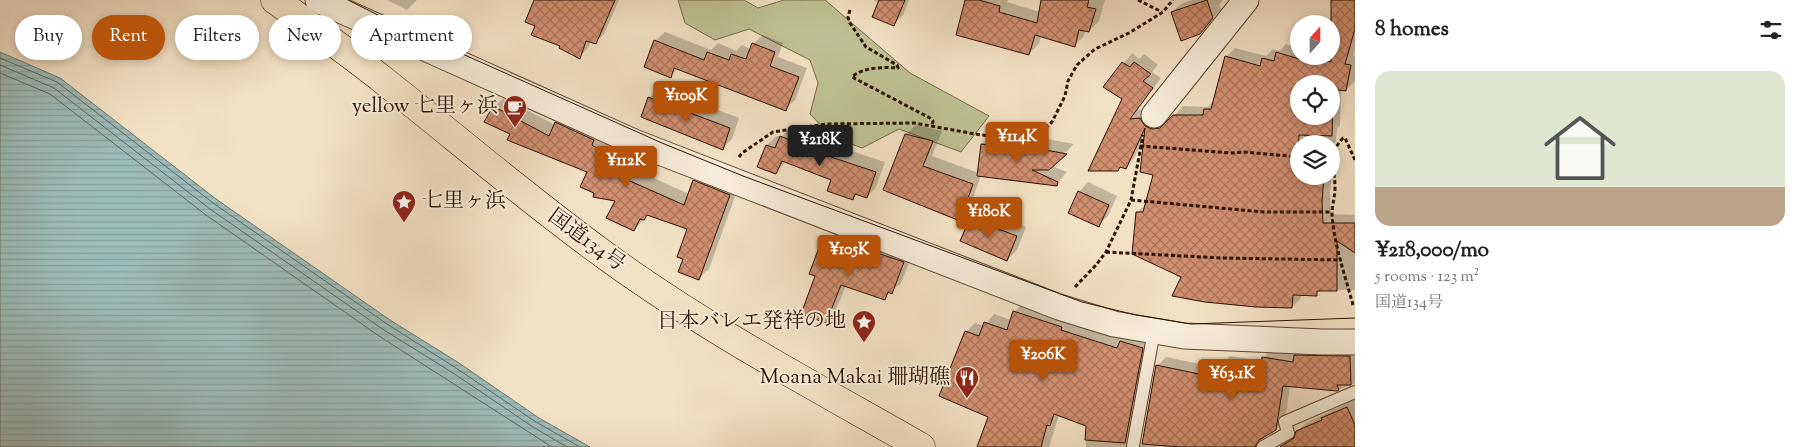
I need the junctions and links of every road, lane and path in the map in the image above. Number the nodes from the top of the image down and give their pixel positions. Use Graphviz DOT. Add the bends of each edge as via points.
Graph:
graph roads {
  1 [pos="318,0"];
  2 [pos="1138,0"];
  3 [pos="1173,0"];
  4 [pos="1246,0"];
  5 [pos="289,4"];
  6 [pos="850,10"];
  7 [pos="1163,12"];
  8 [pos="1154,115"];
  9 [pos="932,126"];
  10 [pos="1340,142"];
  11 [pos="1140,146"];
  12 [pos="1290,156"];
  13 [pos="1355,160"];
  14 [pos="724,178"];
  15 [pos="1335,185"];
  16 [pos="1131,200"];
  17 [pos="1332,212"];
  18 [pos="1106,252"];
  19 [pos="1342,260"];
  20 [pos="1353,305"];
  21 [pos="1059,307"];
  22 [pos="1154,331"];
  23 [pos="1355,342"];
  24 [pos="1355,392"];
  25 [pos="1133,446"];
  26 [pos="921,447"];
  27 [pos="1263,447"];
  1 -- 14 [label="street" via="634,142"];
  2 -- 7 [label="path"];
  3 -- 7 [label="path"];
  4 -- 8 [label="street"];
  5 -- 26 [label="highway, 国道134号" via="534,203 611,260 690,313"];
  6 -- 9 [label="path" via="850,23 866,47 898,65 898,68 873,68 852,77 930,118"];
  7 -- 9 [label="path" via="1095,50 1077,66 1058,112 1044,129 1018,138"];
  8 -- 11 [label="path" via="1144,130"];
  9 -- 14 [label="path" via="914,123 826,124 772,132 742,153"];
  10 -- 13 [label="path" via="1345,138"];
  11 -- 12 [label="path"];
  11 -- 16 [label="path"];
  14 -- 21 [label="street"];
  15 -- 17 [label="path"];
  16 -- 17 [label="path" via="1264,212"];
  16 -- 18 [label="path"];
  17 -- 19 [label="path" via="1334,235"];
  18 -- 19 [label="path"];
  18 -- 21 [label="path"];
  19 -- 20 [label="path"];
  21 -- 22 [label="street" via="1114,324"];
  22 -- 23 [label="street" via="1184,336"];
  22 -- 25 [label="lane"];
  24 -- 27 [label="lane" via="1285,422 1288,433"];
}
